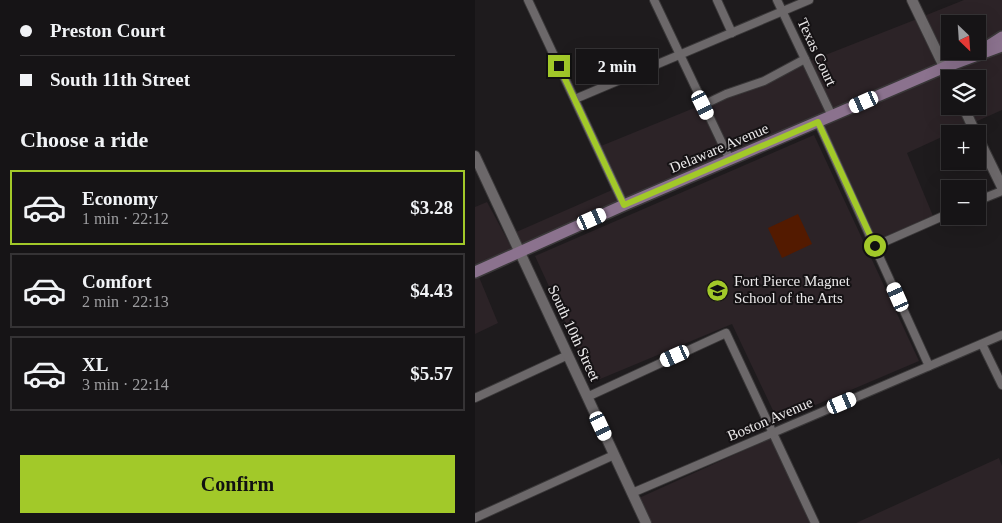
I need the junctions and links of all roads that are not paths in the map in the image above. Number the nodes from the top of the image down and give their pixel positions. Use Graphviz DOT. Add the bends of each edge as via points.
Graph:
graph roads {
  1 [pos="528,0"];
  2 [pos="654,0"];
  3 [pos="717,0"];
  4 [pos="777,0"];
  5 [pos="809,0"];
  6 [pos="912,0"];
  7 [pos="783,11"];
  8 [pos="732,33"];
  9 [pos="1002,37"];
  10 [pos="1002,46"];
  11 [pos="986,48"];
  12 [pos="986,51"];
  13 [pos="679,55"];
  14 [pos="805,59"];
  15 [pos="962,60"];
  16 [pos="945,67"];
  17 [pos="946,70"];
  18 [pos="575,99"];
  19 [pos="703,105"];
  20 [pos="832,116"];
  21 [pos="818,122"];
  22 [pos="986,154"];
  23 [pos="475,156"];
  24 [pos="730,160"];
  25 [pos="1002,189"];
  26 [pos="986,197"];
  27 [pos="624,205"];
  28 [pos="941,217"];
  29 [pos="875,246"];
  30 [pos="519,252"];
  31 [pos="475,272"];
  32 [pos="1002,335"];
  33 [pos="983,344"];
  34 [pos="567,355"];
  35 [pos="929,366"];
  36 [pos="1002,385"];
  37 [pos="587,397"];
  38 [pos="475,398"];
  39 [pos="773,433"];
  40 [pos="614,455"];
  41 [pos="632,493"];
  42 [pos="475,518"];
  43 [pos="646,523"];
  44 [pos="815,523"];
  1 -- 18 [label="street"];
  2 -- 13 [label="street"];
  3 -- 8 [label="street"];
  4 -- 7 [label="street, Texas Court"];
  5 -- 7 [label="street"];
  6 -- 16 [label="street"];
  7 -- 8 [label="street"];
  7 -- 14 [label="street, Texas Court"];
  8 -- 13 [label="street"];
  9 -- 11 [label="main road, Delaware Avenue"];
  10 -- 12 [label="main road, Delaware Avenue"];
  13 -- 18 [label="street"];
  13 -- 19 [label="street"];
  14 -- 19 [label="street" via="763,81"];
  14 -- 20 [label="street, Texas Court"];
  15 -- 16 [label="main road, Delaware Avenue"];
  16 -- 17 [label="street"];
  16 -- 20 [label="main road, Delaware Avenue"];
  18 -- 27 [label="street"];
  19 -- 24 [label="street"];
  20 -- 21 [label="main road, Delaware Avenue"];
  21 -- 24 [label="main road, Delaware Avenue"];
  21 -- 29 [label="street"];
  22 -- 25 [label="street"];
  23 -- 30 [label="street, South 10th Street"];
  24 -- 27 [label="main road, Delaware Avenue"];
  25 -- 26 [label="street"];
  27 -- 30 [label="main road, Delaware Avenue"];
  28 -- 29 [label="street"];
  29 -- 35 [label="street"];
  30 -- 31 [label="main road, Delaware Avenue"];
  30 -- 34 [label="street, South 10th Street"];
  32 -- 33 [label="street, Boston Avenue"];
  33 -- 35 [label="street, Boston Avenue"];
  33 -- 36 [label="street"];
  34 -- 37 [label="street, South 10th Street"];
  34 -- 38 [label="street"];
  35 -- 39 [label="street, Boston Avenue"];
  37 -- 39 [label="street" via="726,333"];
  37 -- 40 [label="street, South 10th Street"];
  39 -- 41 [label="street, Boston Avenue"];
  39 -- 44 [label="street"];
  40 -- 41 [label="street, South 10th Street"];
  40 -- 42 [label="street"];
  41 -- 43 [label="street, South 10th Street"];
}
